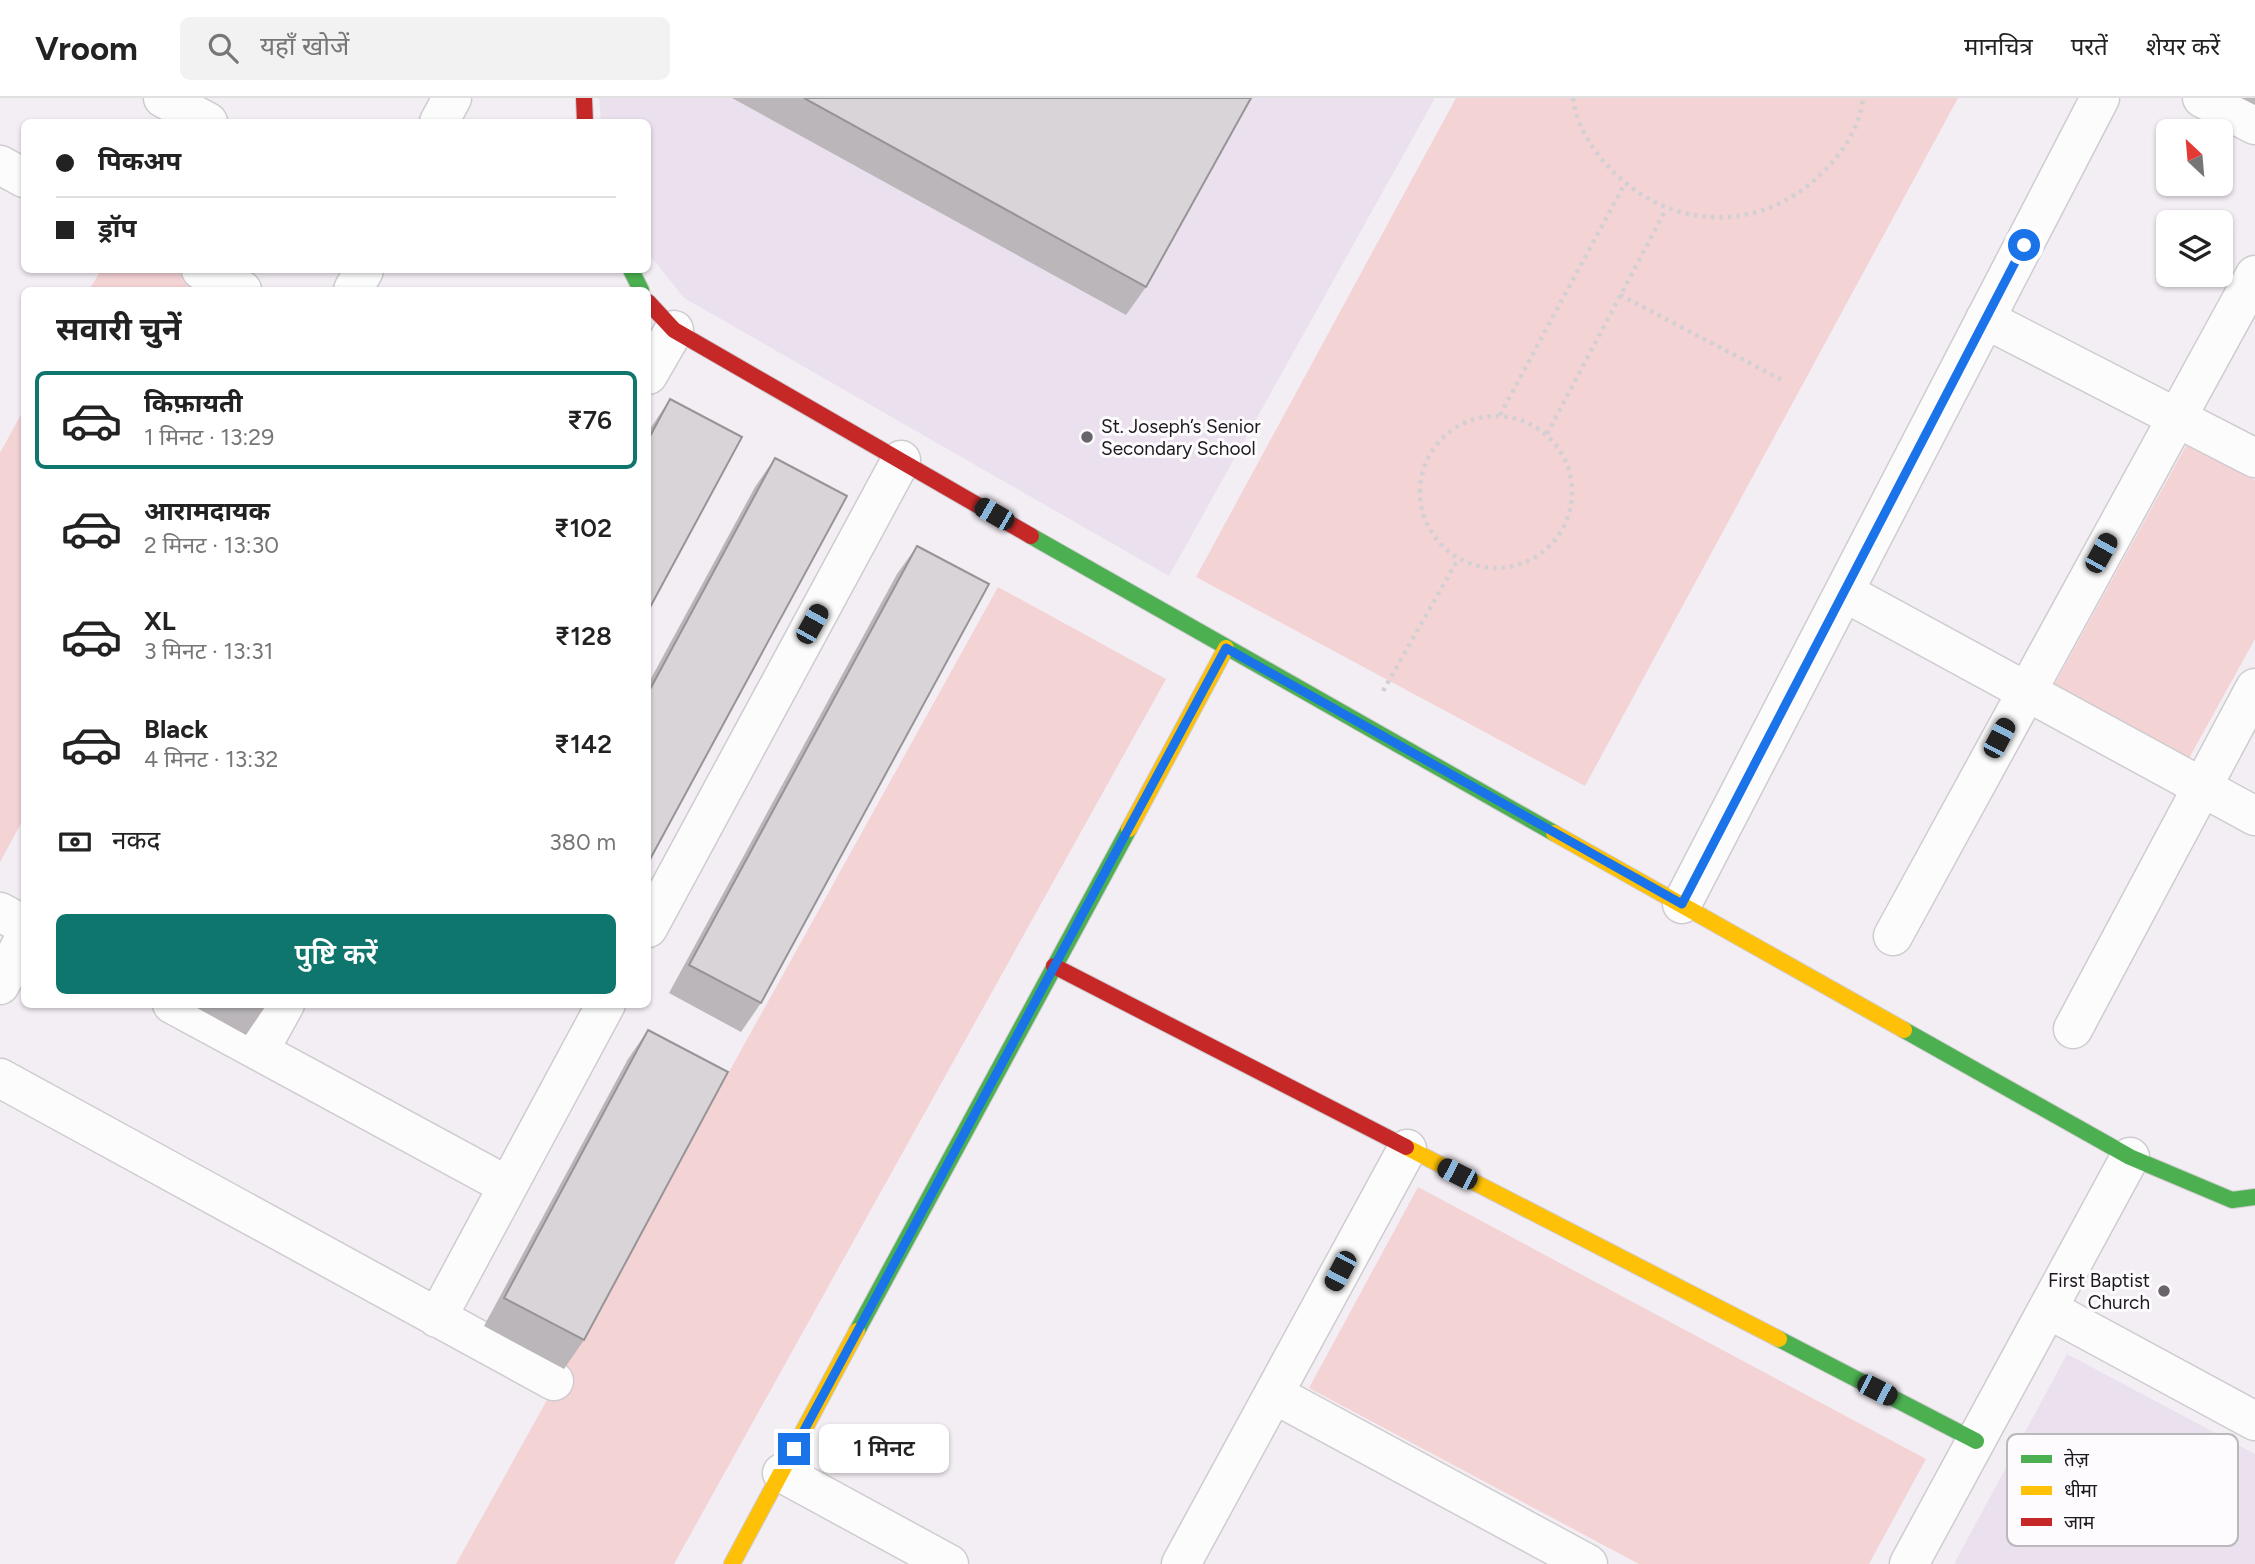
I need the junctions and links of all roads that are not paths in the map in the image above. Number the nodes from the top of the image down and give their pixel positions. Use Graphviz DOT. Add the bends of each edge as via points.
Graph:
graph roads {
  1 [pos="163,98"];
  2 [pos="452,98"];
  3 [pos="584,98"];
  4 [pos="2100,98"];
  5 [pos="2202,98"];
  6 [pos="202,119"];
  7 [pos="441,119"];
  8 [pos="585,119"];
  9 [pos="2255,125"];
  10 [pos="0,165"];
  11 [pos="21,176"];
  12 [pos="207,273"];
  13 [pos="2255,275"];
  14 [pos="236,287"];
  15 [pos="651,305"];
  16 [pos="1986,319"];
  17 [pos="674,330"];
  18 [pos="651,370"];
  19 [pos="2176,417"];
  20 [pos="2255,458"];
  21 [pos="901,460"];
  22 [pos="1844,592"];
  23 [pos="1226,648"];
  24 [pos="2255,688"];
  25 [pos="2025,689"];
  26 [pos="2202,786"];
  27 [pos="2255,816"];
  28 [pos="1682,904"];
  29 [pos="0,912"];
  30 [pos="21,923"];
  31 [pos="651,923"];
  32 [pos="1893,936"];
  33 [pos="21,945"];
  34 [pos="1055,966"];
  35 [pos="0,985"];
  36 [pos="179,1008"];
  37 [pos="283,1008"];
  38 [pos="604,1008"];
  39 [pos="2073,1029"];
  40 [pos="259,1051"];
  41 [pos="0,1079"];
  42 [pos="1407,1149"];
  43 [pos="2130,1157"];
  44 [pos="508,1186"];
  45 [pos="2255,1197"];
  46 [pos="2048,1309"];
  47 [pos="437,1318"];
  48 [pos="554,1381"];
  49 [pos="1274,1394"];
  50 [pos="2255,1421"];
  51 [pos="1976,1441"];
  52 [pos="782,1473"];
  53 [pos="732,1564"];
  54 [pos="949,1564"];
  55 [pos="1181,1564"];
  56 [pos="1588,1564"];
  57 [pos="1909,1564"];
  1 -- 6 [label="street"];
  2 -- 7 [label="street"];
  3 -- 8 [label="street"];
  4 -- 16 [label="street"];
  5 -- 9 [label="street"];
  10 -- 11 [label="street"];
  12 -- 14 [label="street"];
  13 -- 19 [label="street"];
  15 -- 17 [label="street"];
  16 -- 19 [label="street"];
  16 -- 22 [label="street"];
  17 -- 18 [label="street"];
  17 -- 21 [label="street"];
  19 -- 20 [label="street"];
  19 -- 25 [label="street"];
  21 -- 23 [label="street"];
  21 -- 31 [label="street"];
  22 -- 25 [label="street"];
  22 -- 28 [label="street"];
  23 -- 28 [label="street"];
  23 -- 34 [label="street"];
  24 -- 26 [label="street"];
  25 -- 26 [label="street"];
  25 -- 32 [label="street"];
  26 -- 27 [label="street"];
  26 -- 39 [label="street"];
  28 -- 43 [label="street"];
  29 -- 30 [label="street"];
  33 -- 35 [label="street"];
  34 -- 42 [label="street"];
  34 -- 52 [label="street"];
  36 -- 40 [label="street"];
  37 -- 40 [label="street"];
  38 -- 44 [label="street"];
  40 -- 44 [label="street"];
  41 -- 47 [label="street"];
  42 -- 49 [label="street"];
  42 -- 51 [label="street"];
  43 -- 45 [label="street" via="2232,1200"];
  43 -- 46 [label="street"];
  44 -- 47 [label="street"];
  46 -- 50 [label="street"];
  46 -- 51 [label="street"];
  47 -- 48 [label="street"];
  49 -- 55 [label="street"];
  49 -- 56 [label="street"];
  51 -- 57 [label="street"];
  52 -- 53 [label="street"];
  52 -- 54 [label="street"];
}
